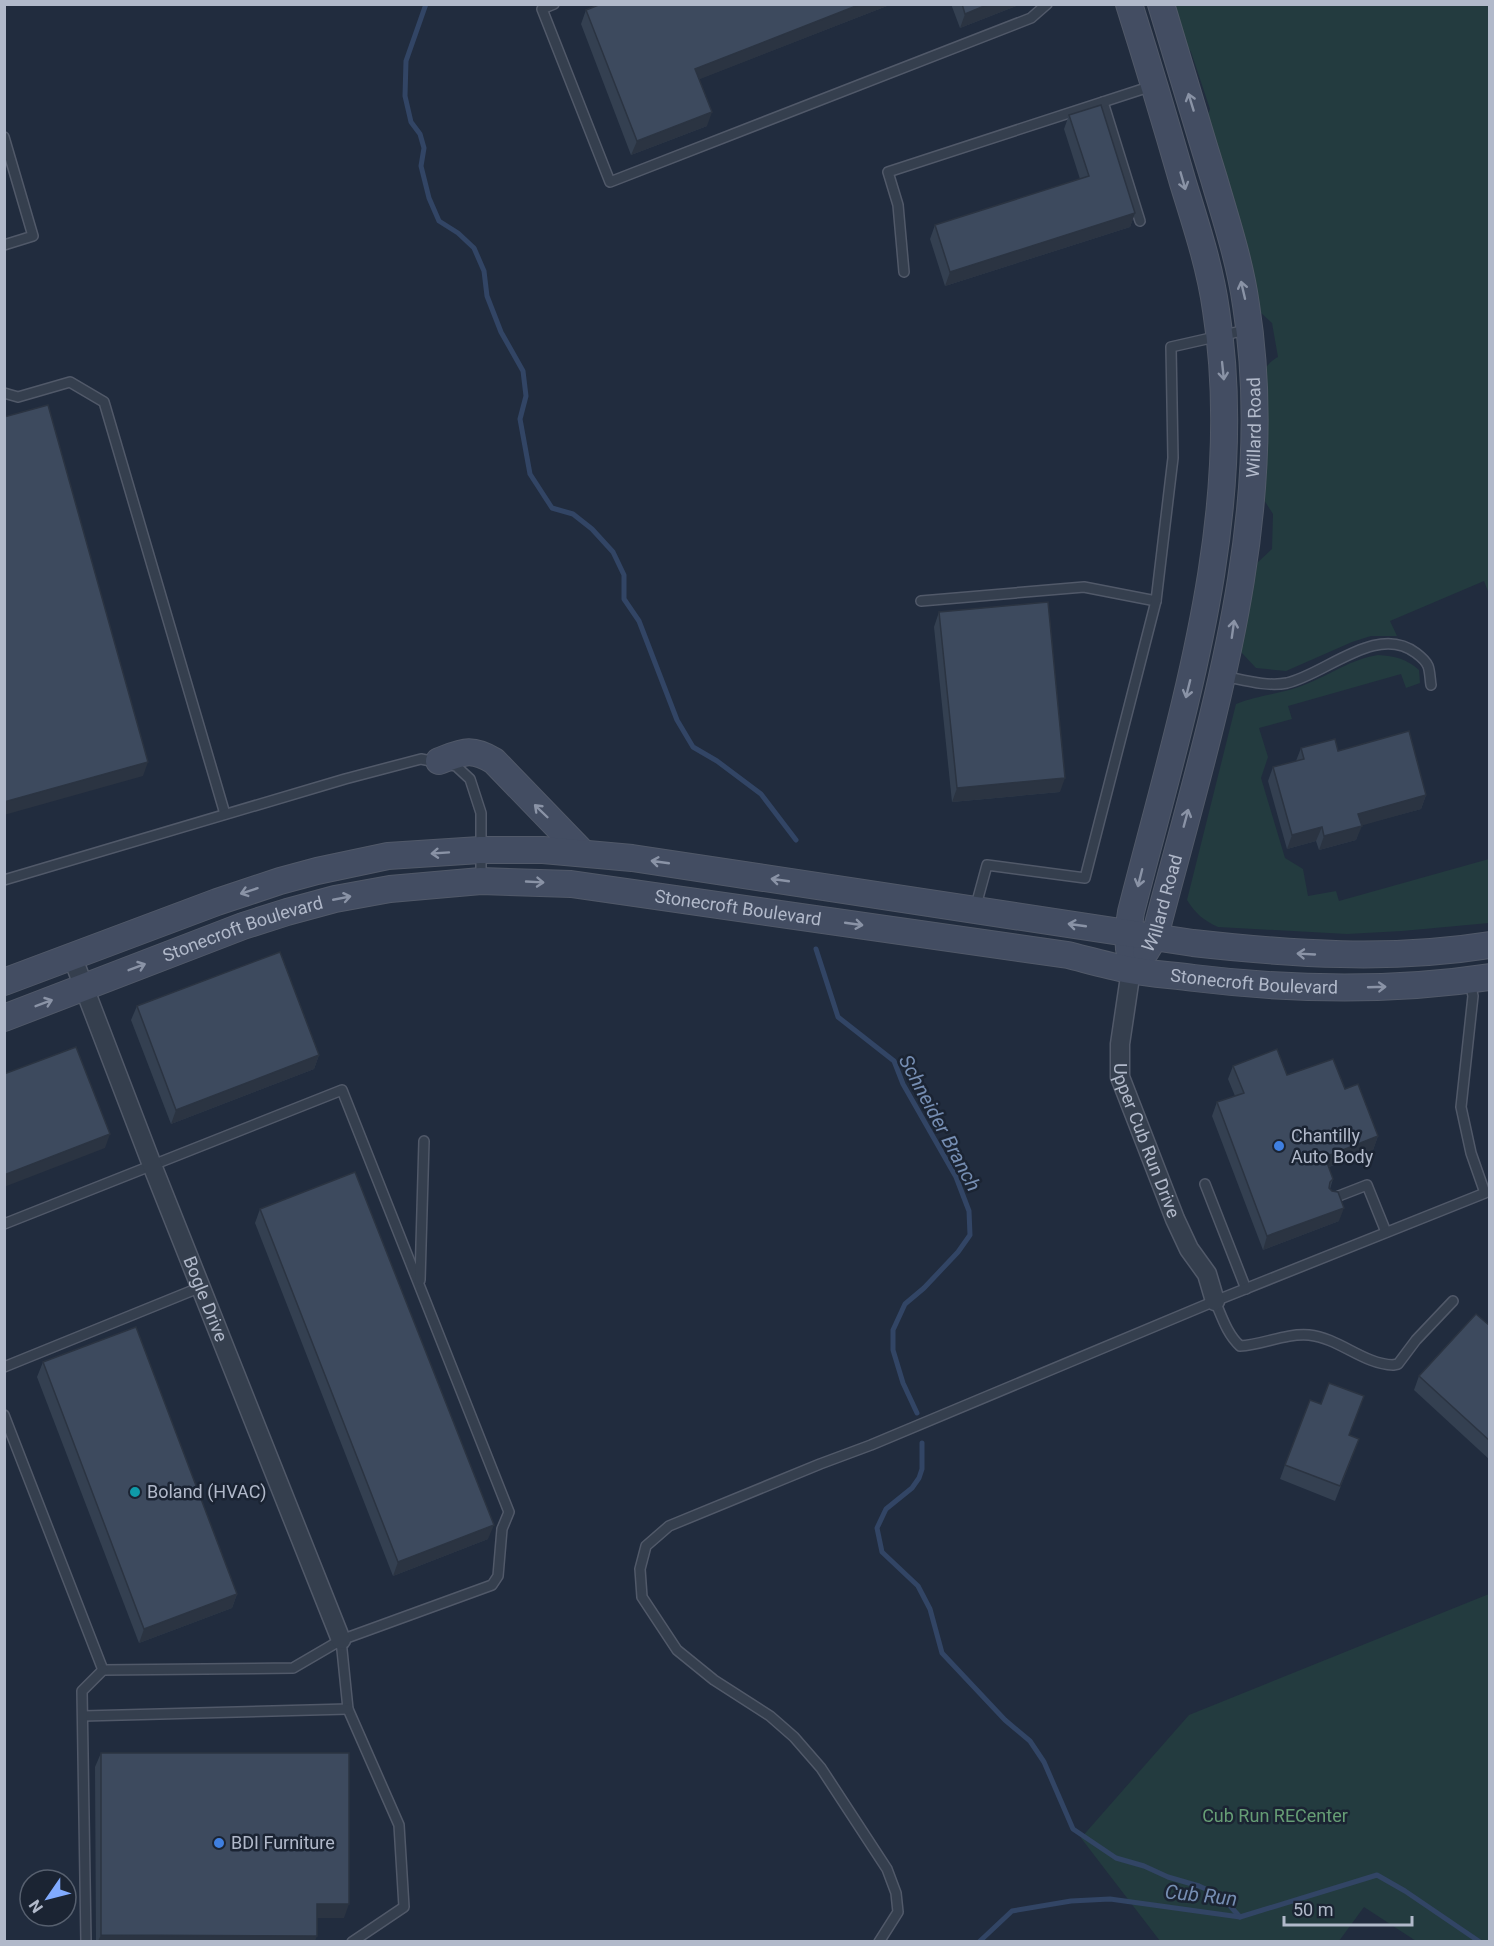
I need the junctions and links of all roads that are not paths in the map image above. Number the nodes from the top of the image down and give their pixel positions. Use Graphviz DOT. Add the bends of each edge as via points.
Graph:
graph roads {
  1 [pos="554,4"];
  2 [pos="1047,4"];
  3 [pos="1129,4"];
  4 [pos="1161,4"];
  5 [pos="541,7"];
  6 [pos="1154,85"];
  7 [pos="1103,102"];
  8 [pos="4,137"];
  9 [pos="1140,221"];
  10 [pos="4,245"];
  11 [pos="904,272"];
  12 [pos="1249,329"];
  13 [pos="1219,336"];
  14 [pos="4,393"];
  15 [pos="921,601"];
  16 [pos="1156,601"];
  17 [pos="1223,676"];
  18 [pos="1431,685"];
  19 [pos="440,761"];
  20 [pos="225,814"];
  21 [pos="480,850"];
  22 [pos="582,852"];
  23 [pos="4,880"];
  24 [pos="481,881"];
  25 [pos="975,910"];
  26 [pos="1128,932"];
  27 [pos="1155,936"];
  28 [pos="1490,945"];
  29 [pos="72,957"];
  30 [pos="1131,970"];
  31 [pos="1479,978"];
  32 [pos="4,982"];
  33 [pos="83,988"];
  34 [pos="4,1018"];
  35 [pos="424,1141"];
  36 [pos="152,1165"];
  37 [pos="1204,1184"];
  38 [pos="1331,1199"];
  39 [pos="4,1224"];
  40 [pos="1386,1232"];
  41 [pos="420,1286"];
  42 [pos="201,1287"];
  43 [pos="1245,1289"];
  44 [pos="1215,1301"];
  45 [pos="1453,1301"];
  46 [pos="4,1367"];
  47 [pos="4,1415"];
  48 [pos="341,1640"];
  49 [pos="103,1670"];
  50 [pos="348,1708"];
  51 [pos="82,1716"];
  52 [pos="86,1941"];
  53 [pos="352,1941"];
  54 [pos="879,1941"];
  1 -- 5 [label="lane"];
  2 -- 5 [label="lane" via="1031,18 610,182"];
  3 -- 6 [label="main road, Willard Road"];
  12 -- 4 [label="main road, Willard Road, one-way" via="1232,243"];
  6 -- 7 [label="lane"];
  6 -- 13 [label="main road, Willard Road, one-way" via="1203,250"];
  7 -- 9 [label="lane"];
  7 -- 11 [label="lane" via="888,171 898,205"];
  8 -- 10 [label="lane" via="33,236"];
  12 -- 13 [label="lane"];
  17 -- 12 [label="main road, Willard Road, one-way" via="1250,518 1254,381"];
  13 -- 16 [label="lane" via="1171,347 1173,458"];
  13 -- 26 [label="main road, Willard Road, one-way" via="1224,382 1224,457 1220,514 1201,640"];
  14 -- 20 [label="lane" via="18,397 70,382 104,402"];
  15 -- 16 [label="lane" via="1084,587"];
  16 -- 25 [label="lane" via="1085,878 987,865"];
  17 -- 18 [label="lane" via="1286,683 1386,642 1410,649 1420,657 1428,666"];
  27 -- 17 [label="main road, Willard Road, one-way"];
  19 -- 20 [label="lane" via="421,759"];
  19 -- 21 [label="lane" via="456,765 470,779 481,813"];
  22 -- 19 [label="main road, one-way" via="494,760 479,752 464,751"];
  20 -- 23 [label="lane"];
  21 -- 22 [label="main road, Stonecroft Boulevard"];
  21 -- 24 [label="lane"];
  21 -- 29 [label="main road, Stonecroft Boulevard, one-way" via="388,856 316,871 217,902"];
  25 -- 22 [label="main road, Stonecroft Boulevard, one-way"];
  24 -- 30 [label="main road, Stonecroft Boulevard, one-way" via="571,884 1068,955"];
  33 -- 24 [label="main road, Stonecroft Boulevard, one-way" via="243,926 335,899 390,889"];
  26 -- 25 [label="main road, Stonecroft Boulevard, one-way"];
  26 -- 27 [label="main road, Stonecroft Boulevard"];
  26 -- 30 [label="main road, Willard Road"];
  28 -- 27 [label="main road, Stonecroft Boulevard, one-way" via="1334,956"];
  27 -- 30 [label="main road, Willard Road"];
  29 -- 32 [label="main road, Stonecroft Boulevard"];
  29 -- 33 [label="street, Bogle Drive"];
  30 -- 31 [label="main road, Stonecroft Boulevard, one-way" via="1251,985 1305,987 1422,985"];
  30 -- 44 [label="street, Upper Cub Run Drive" via="1120,1044 1120,1077 1175,1219 1207,1274"];
  31 -- 40 [label="lane" via="1473,996 1461,1107 1485,1193"];
  34 -- 33 [label="main road, Stonecroft Boulevard, one-way"];
  33 -- 36 [label="street, Bogle Drive"];
  35 -- 41 [label="lane"];
  36 -- 39 [label="lane"];
  36 -- 41 [label="lane" via="342,1090"];
  36 -- 42 [label="street, Bogle Drive"];
  37 -- 43 [label="lane"];
  38 -- 40 [label="lane" via="1367,1185"];
  40 -- 43 [label="lane"];
  41 -- 48 [label="lane" via="509,1512 502,1529 498,1576 492,1585"];
  42 -- 46 [label="lane"];
  42 -- 48 [label="street, Bogle Drive"];
  43 -- 44 [label="lane"];
  44 -- 45 [label="lane" via="1228,1332 1240,1346 1309,1335 1393,1365"];
  44 -- 54 [label="lane" via="669,1526 646,1546 640,1569 642,1597 677,1650 794,1737 820,1768 886,1869 896,1893 898,1912"];
  47 -- 49 [label="lane"];
  48 -- 49 [label="lane" via="293,1668"];
  48 -- 50 [label="lane"];
  49 -- 51 [label="lane" via="82,1691"];
  50 -- 51 [label="lane"];
  50 -- 53 [label="lane" via="399,1825 404,1907"];
  51 -- 52 [label="lane"];
}
